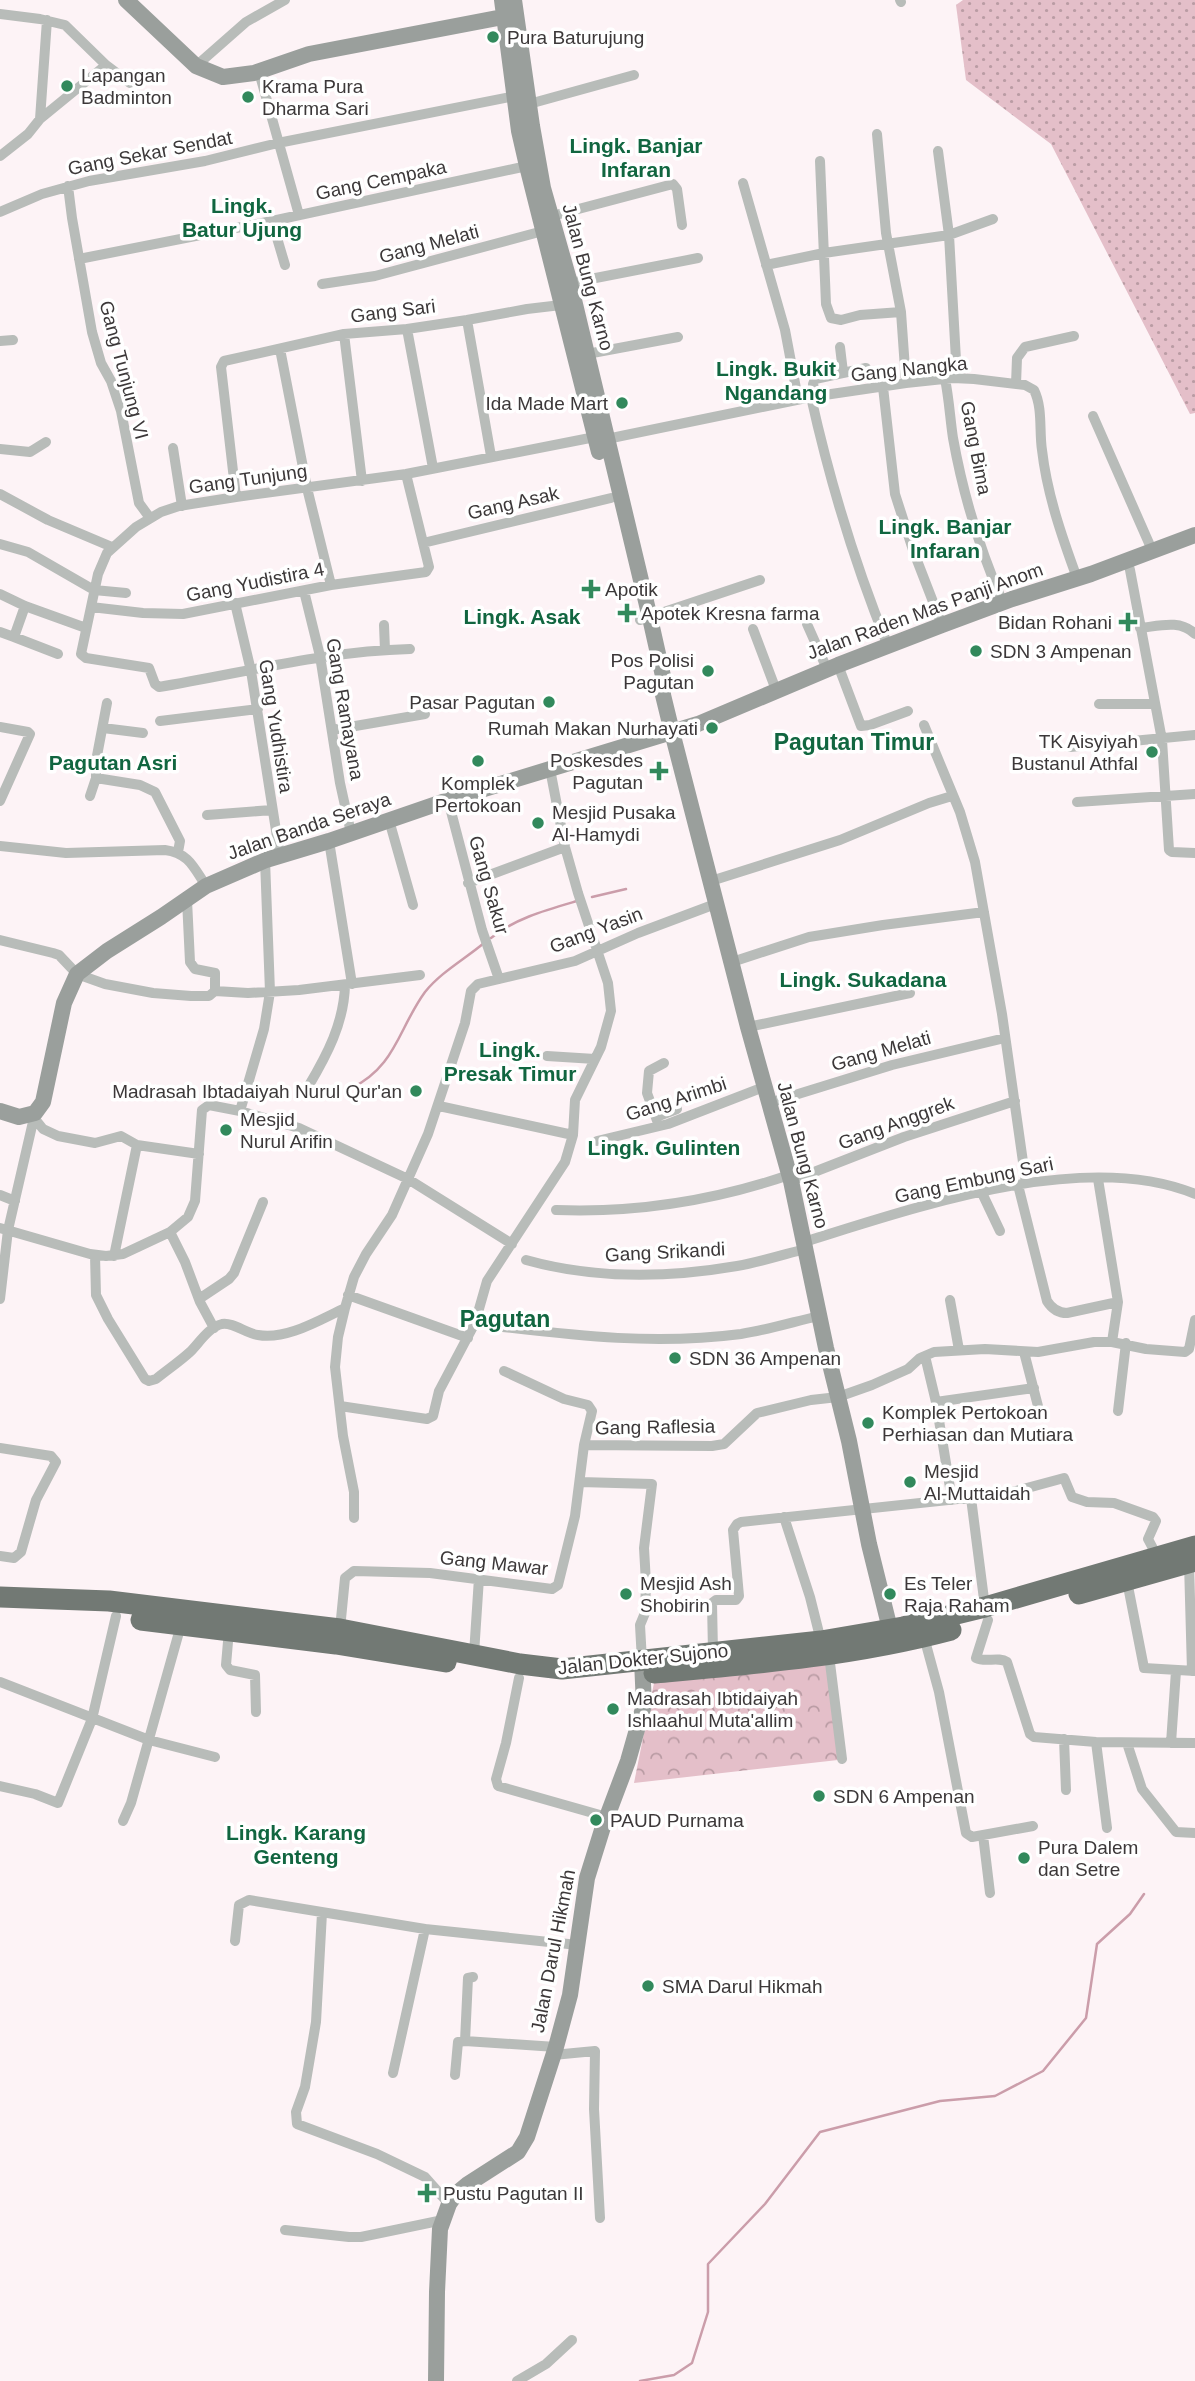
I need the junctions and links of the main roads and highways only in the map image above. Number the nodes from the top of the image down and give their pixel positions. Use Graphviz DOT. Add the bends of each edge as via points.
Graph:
graph roads {
  1 [pos="1193,1557"];
  2 [pos="1085,1585"];
  3 [pos="0,1597"];
  4 [pos="0,1610"];
  5 [pos="243,1627"];
  6 [pos="825,1648"];
  7 [pos="642,1668"];
  1 -- 2 [label="highway" via="1127,1581"];
  1 -- 2 [label="highway, Jalan Dokter Sujono" via="1157,1556"];
  2 -- 6 [label="highway, Jalan Dokter Sujono" via="897,1636"];
  3 -- 5 [label="highway, Jalan Dokter Sujono" via="109,1601"];
  4 -- 5 [label="highway"];
  5 -- 7 [label="highway, Jalan Dokter Sujono" via="340,1629 562,1669"];
  5 -- 7 [label="highway" via="558,1683"];
  6 -- 7 [label="highway"];
  6 -- 7 [label="highway, Jalan Dokter Sujono" via="713,1652"];
}
